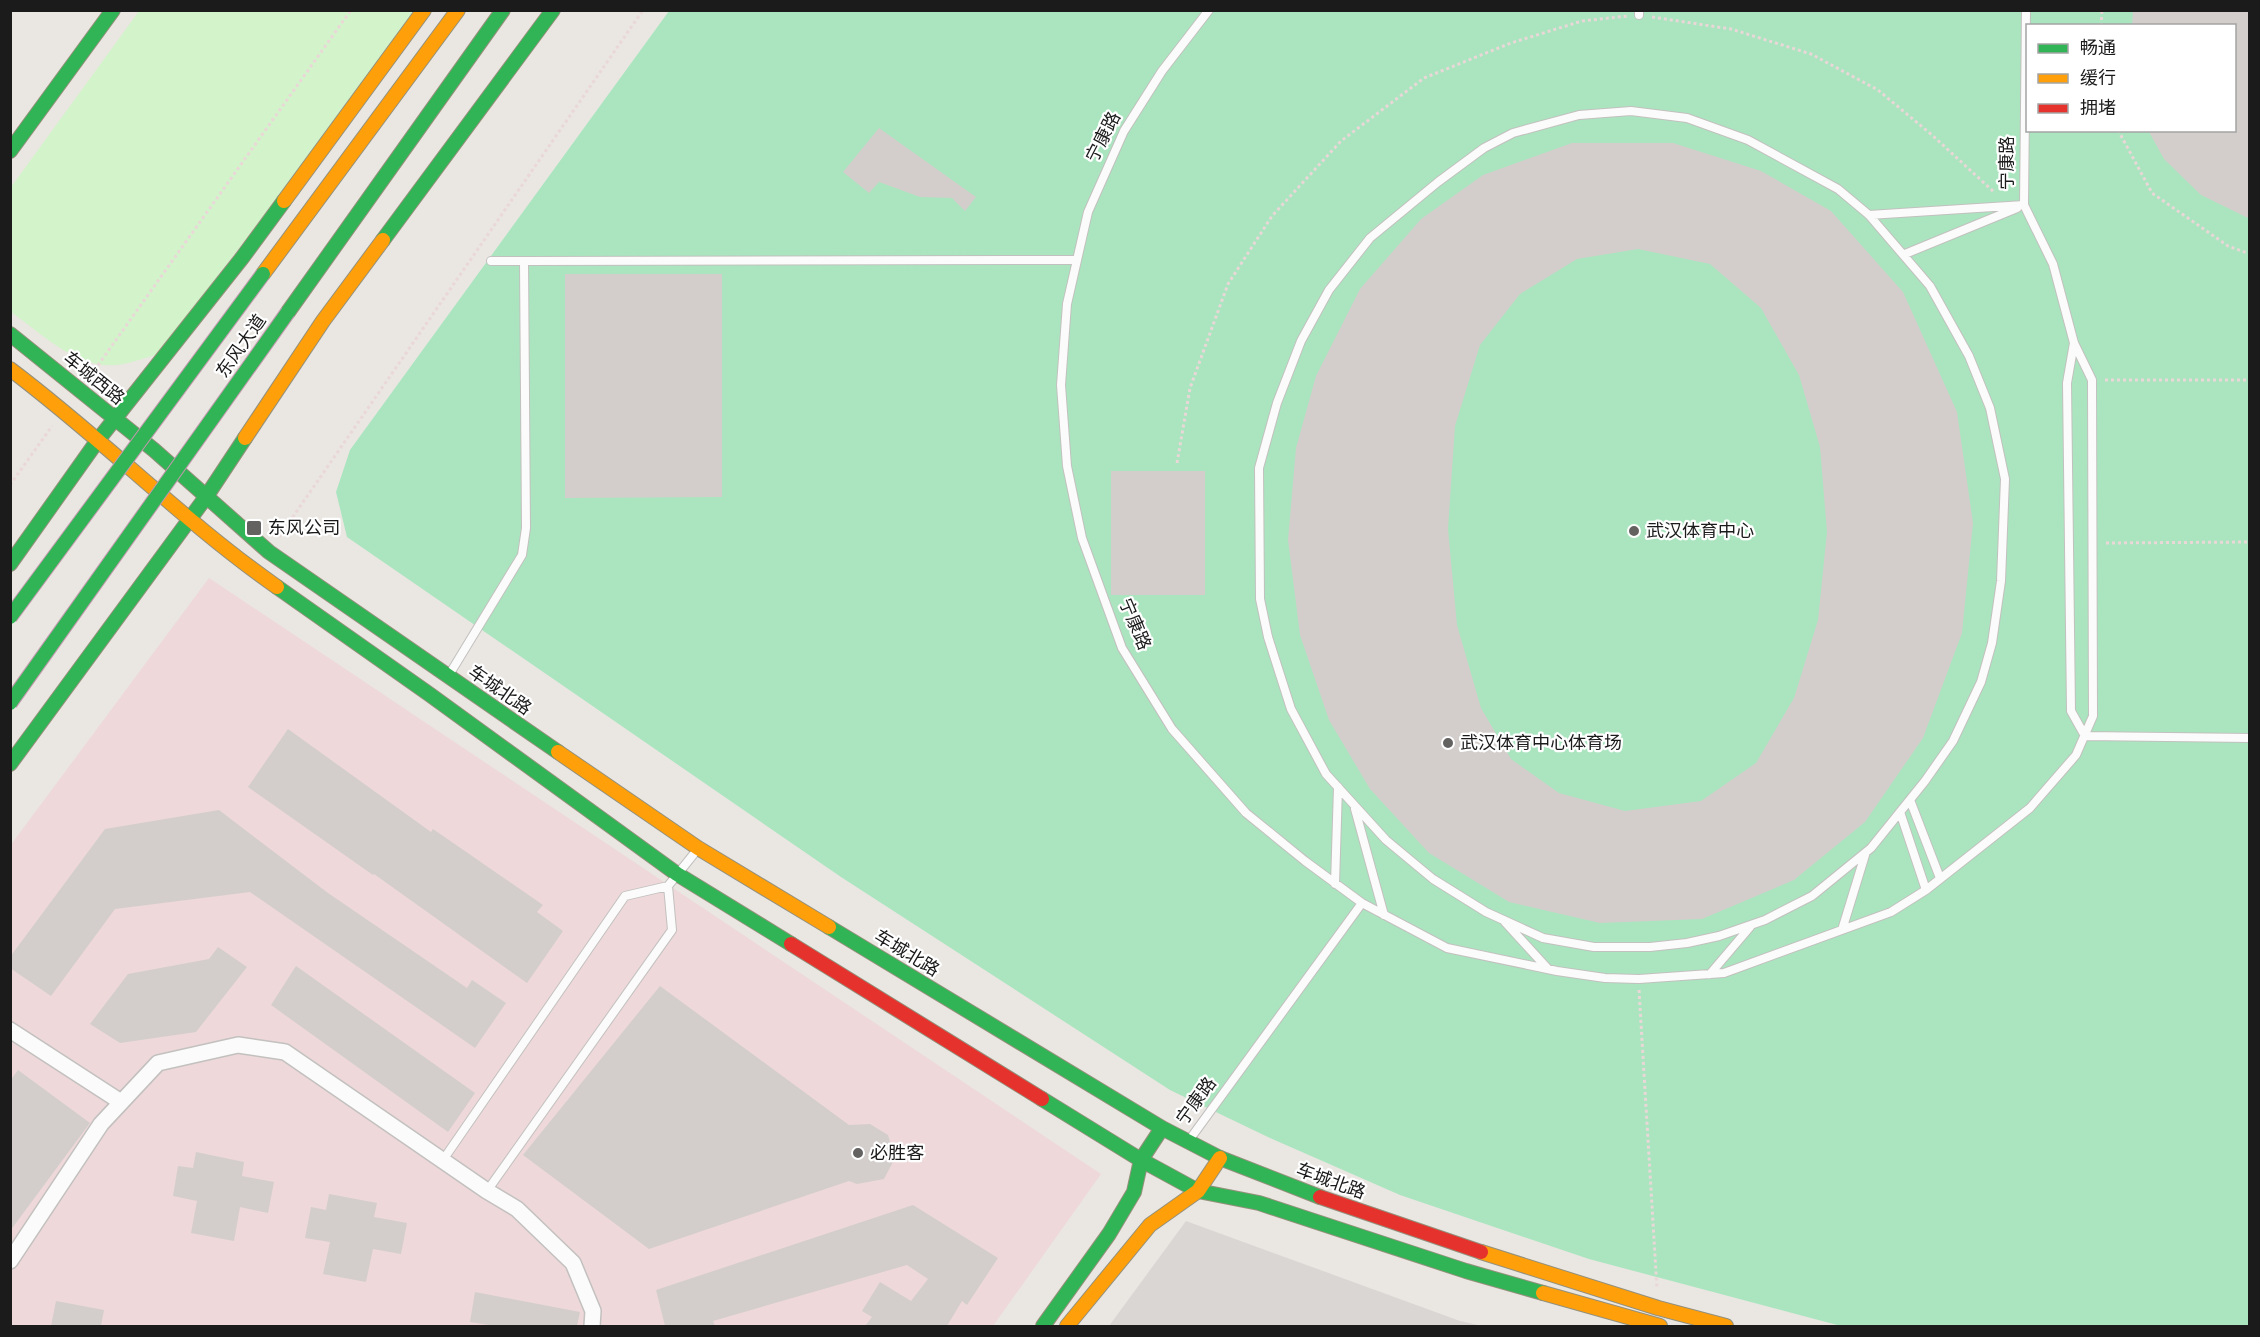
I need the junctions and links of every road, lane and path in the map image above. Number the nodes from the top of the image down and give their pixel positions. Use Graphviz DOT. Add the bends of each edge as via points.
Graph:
graph roads {
  1 [pos="113,10"];
  2 [pos="351,10"];
  3 [pos="424,10"];
  4 [pos="458,10"];
  5 [pos="503,10"];
  6 [pos="553,10"];
  7 [pos="643,10"];
  8 [pos="1209,10"];
  9 [pos="2026,10"];
  10 [pos="1639,13"];
  11 [pos="2119,132"];
  12 [pos="10,151"];
  13 [pos="2024,205"];
  14 [pos="2008,206"];
  15 [pos="1869,215"];
  16 [pos="1905,254"];
  17 [pos="2250,254"];
  18 [pos="1077,260"];
  19 [pos="491,261"];
  20 [pos="524,261"];
  21 [pos="10,334"];
  22 [pos="2073,343"];
  23 [pos="10,369"];
  24 [pos="2092,380"];
  25 [pos="2250,380"];
  26 [pos="81,390"];
  27 [pos="63,411"];
  28 [pos="115,419"];
  29 [pos="98,440"];
  30 [pos="154,450"];
  31 [pos="1177,463"];
  32 [pos="10,485"];
  33 [pos="206,497"];
  34 [pos="189,518"];
  35 [pos="2250,542"];
  36 [pos="2092,543"];
  37 [pos="269,552"];
  38 [pos="10,564"];
  39 [pos="10,617"];
  40 [pos="449,676"];
  41 [pos="10,703"];
  42 [pos="2085,736"];
  43 [pos="2250,738"];
  44 [pos="10,764"];
  45 [pos="1338,787"];
  46 [pos="1910,800"];
  47 [pos="1354,806"];
  48 [pos="1900,812"];
  49 [pos="698,849"];
  50 [pos="1865,853"];
  51 [pos="677,874"];
  52 [pos="1940,878"];
  53 [pos="1335,884"];
  54 [pos="668,886"];
  55 [pos="1926,890"];
  56 [pos="1362,903"];
  57 [pos="1384,915"];
  58 [pos="1502,919"];
  59 [pos="1751,925"];
  60 [pos="1842,930"];
  61 [pos="1548,969"];
  62 [pos="1710,974"];
  63 [pos="1639,979"];
  64 [pos="10,1030"];
  65 [pos="122,1102"];
  66 [pos="1162,1128"];
  67 [pos="1189,1141"];
  68 [pos="1220,1158"];
  69 [pos="443,1160"];
  70 [pos="1141,1160"];
  71 [pos="487,1191"];
  72 [pos="1198,1191"];
  73 [pos="10,1261"];
  74 [pos="1658,1308"];
  75 [pos="592,1326"];
  76 [pos="1043,1326"];
  77 [pos="1067,1326"];
  78 [pos="1660,1326"];
  79 [pos="1726,1326"];
  1 -- 12 [label="main road"];
  2 -- 26 [label="path"];
  3 -- 28 [label="main road" via="242,258"];
  4 -- 39 [label="main road, 东风大道, bridge"];
  5 -- 41 [label="main road, 东风大道, bridge"];
  6 -- 33 [label="main road" via="323,321"];
  7 -- 37 [label="path"];
  8 -- 18 [label="lane, 宁康路" via="1162,71 1124,130 1088,212"];
  9 -- 13 [label="lane, 宁康路"];
  10 -- 14 [label="path" via="1731,28 1811,54 1878,90"];
  10 -- 31 [label="path" via="1562,27 1424,78 1341,141 1272,216 1228,284 1190,388"];
  11 -- 17 [label="path" via="2152,193 2228,246"];
  13 -- 14 [label="lane"];
  13 -- 16 [label="lane"];
  13 -- 22 [label="lane, 宁康路" via="2053,264"];
  14 -- 15 [label="lane"];
  15 -- 16 [label="lane"];
  15 -- 45 [label="lane" via="1838,189 1748,140 1687,118 1631,111 1579,116 1513,133 1484,148 1370,237 1329,290 1301,341 1277,403 1259,468 1260,599 1268,637 1291,709 1326,774"];
  16 -- 46 [label="lane" via="1930,286 1969,356 1990,408 2005,479 2001,581 1982,682 1953,741"];
  18 -- 20 [label="lane"];
  18 -- 53 [label="lane, 宁康路" via="1067,304 1061,385 1067,466 1082,538 1122,648 1172,729 1246,813"];
  19 -- 20 [label="lane"];
  20 -- 40 [label="lane" via="526,528 522,555"];
  21 -- 26 [label="main road, 车城西路"];
  22 -- 24 [label="lane"];
  22 -- 42 [label="lane" via="2067,382 2071,711"];
  23 -- 27 [label="main road"];
  24 -- 25 [label="path"];
  24 -- 36 [label="lane"];
  26 -- 28 [label="main road, 车城西路"];
  27 -- 29 [label="main road"];
  27 -- 32 [label="path"];
  28 -- 29 [label="main road"];
  28 -- 30 [label="main road, 车城西路"];
  29 -- 34 [label="main road"];
  29 -- 38 [label="main road"];
  30 -- 33 [label="main road, 车城北路"];
  33 -- 34 [label="main road"];
  33 -- 37 [label="main road, 车城北路"];
  34 -- 44 [label="main road"];
  34 -- 51 [label="main road" via="255,572"];
  35 -- 36 [label="path"];
  36 -- 42 [label="lane" via="2093,716"];
  37 -- 40 [label="main road, 车城北路"];
  40 -- 49 [label="main road, 车城北路"];
  42 -- 43 [label="lane"];
  42 -- 52 [label="lane" via="2076,755 2030,808"];
  45 -- 47 [label="lane"];
  45 -- 53 [label="lane"];
  46 -- 48 [label="lane"];
  46 -- 52 [label="lane"];
  47 -- 57 [label="lane"];
  47 -- 58 [label="lane" via="1386,840 1433,879"];
  48 -- 50 [label="lane"];
  48 -- 55 [label="lane"];
  49 -- 51 [label="lane"];
  49 -- 66 [label="main road, 车城北路"];
  50 -- 59 [label="lane" via="1812,896"];
  50 -- 60 [label="lane"];
  51 -- 54 [label="lane"];
  51 -- 70 [label="main road"];
  52 -- 55 [label="lane"];
  53 -- 56 [label="lane, 宁康路"];
  54 -- 69 [label="lane" via="625,896"];
  54 -- 71 [label="lane" via="672,930"];
  55 -- 60 [label="lane" via="1891,912"];
  56 -- 57 [label="lane"];
  56 -- 67 [label="lane, 宁康路"];
  57 -- 61 [label="lane" via="1447,948"];
  58 -- 59 [label="lane" via="1543,938 1594,946 1687,943"];
  58 -- 61 [label="lane"];
  59 -- 62 [label="lane"];
  60 -- 62 [label="lane" via="1724,973"];
  61 -- 63 [label="lane"];
  62 -- 63 [label="lane"];
  63 -- 74 [label="path"];
  64 -- 65 [label="street"];
  65 -- 69 [label="street" via="158,1063 238,1045 285,1052"];
  65 -- 73 [label="street" via="101,1124"];
  66 -- 67 [label="main road, 车城北路"];
  66 -- 70 [label="main road"];
  67 -- 68 [label="main road, 车城北路"];
  68 -- 72 [label="main road"];
  68 -- 74 [label="main road, 车城北路" via="1324,1199"];
  69 -- 71 [label="street"];
  70 -- 72 [label="main road"];
  70 -- 76 [label="main road" via="1134,1192"];
  71 -- 75 [label="street" via="517,1209 573,1263 592,1311"];
  72 -- 77 [label="main road" via="1150,1225"];
  72 -- 78 [label="main road" via="1259,1203 1466,1271"];
  74 -- 79 [label="main road, 车城北路"];
}
